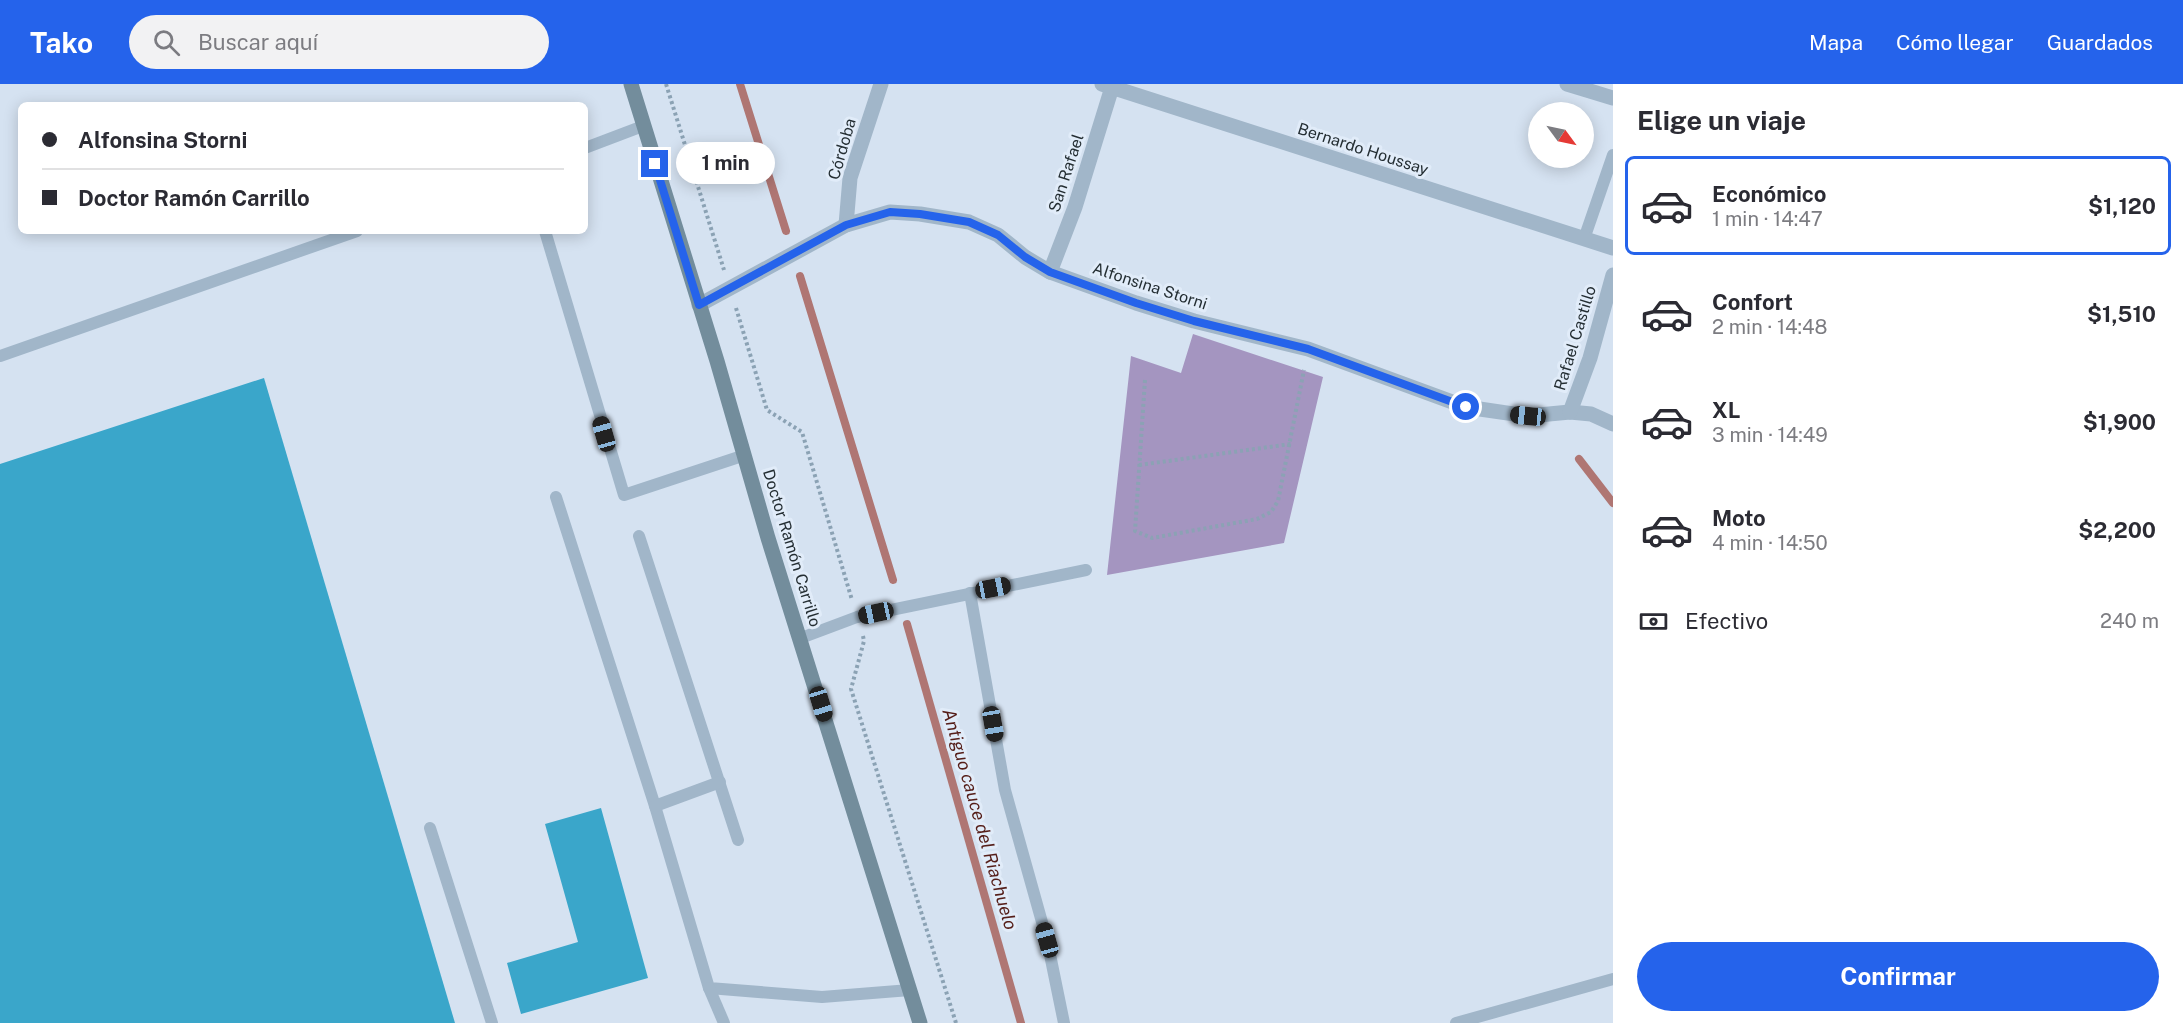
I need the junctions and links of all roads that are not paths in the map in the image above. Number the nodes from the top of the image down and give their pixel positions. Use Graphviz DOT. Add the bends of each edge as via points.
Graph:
graph roads {
  1 [pos="631,84"];
  2 [pos="880,84"];
  3 [pos="1567,84"];
  4 [pos="1109,85"];
  5 [pos="1613,98"];
  6 [pos="643,126"];
  7 [pos="588,147"];
  8 [pos="1613,154"];
  9 [pos="846,225"];
  10 [pos="348,234"];
  11 [pos="546,234"];
  12 [pos="1584,239"];
  13 [pos="1613,248"];
  14 [pos="1050,272"];
  15 [pos="1613,275"];
  16 [pos="699,305"];
  17 [pos="0,356"];
  18 [pos="1570,412"];
  19 [pos="1613,424"];
  20 [pos="744,455"];
  21 [pos="556,497"];
  22 [pos="639,536"];
  23 [pos="1086,570"];
  24 [pos="970,593"];
  25 [pos="801,638"];
  26 [pos="720,782"];
  27 [pos="655,806"];
  28 [pos="430,828"];
  29 [pos="738,840"];
  30 [pos="1613,979"];
  31 [pos="709,988"];
  32 [pos="910,990"];
  33 [pos="492,1023"];
  34 [pos="724,1023"];
  35 [pos="920,1023"];
  36 [pos="1064,1023"];
  37 [pos="1456,1023"];
  1 -- 6 [label="street, Doctor Ramón Carrillo"];
  2 -- 9 [label="street, Córdoba" via="850,178"];
  3 -- 5 [label="street"];
  4 -- 12 [label="street, Bernardo Houssay"];
  4 -- 14 [label="street, San Rafael" via="1075,207"];
  6 -- 7 [label="lane"];
  6 -- 16 [label="street, Doctor Ramón Carrillo"];
  8 -- 12 [label="lane"];
  9 -- 14 [label="street, Alfonsina Storni" via="890,212 969,222 998,235"];
  9 -- 16 [label="street, Alfonsina Storni"];
  10 -- 17 [label="lane"];
  11 -- 20 [label="lane" via="624,495"];
  12 -- 13 [label="street, Bernardo Houssay"];
  14 -- 18 [label="street, Alfonsina Storni" via="1194,321 1308,349 1466,407 1528,416"];
  15 -- 18 [label="street, Rafael Castillo"];
  16 -- 20 [label="street, Doctor Ramón Carrillo"];
  18 -- 19 [label="street, Alfonsina Storni" via="1591,414"];
  20 -- 25 [label="street, Doctor Ramón Carrillo"];
  21 -- 27 [label="lane"];
  22 -- 26 [label="lane"];
  23 -- 24 [label="lane"];
  24 -- 25 [label="lane" via="857,617"];
  24 -- 36 [label="lane" via="1005,790 1047,940"];
  25 -- 32 [label="street, Doctor Ramón Carrillo"];
  26 -- 27 [label="lane"];
  26 -- 29 [label="lane"];
  27 -- 31 [label="lane"];
  28 -- 33 [label="lane"];
  30 -- 37 [label="lane"];
  31 -- 32 [label="lane" via="822,997"];
  31 -- 34 [label="lane"];
  32 -- 35 [label="street, Doctor Ramón Carrillo"];
}
